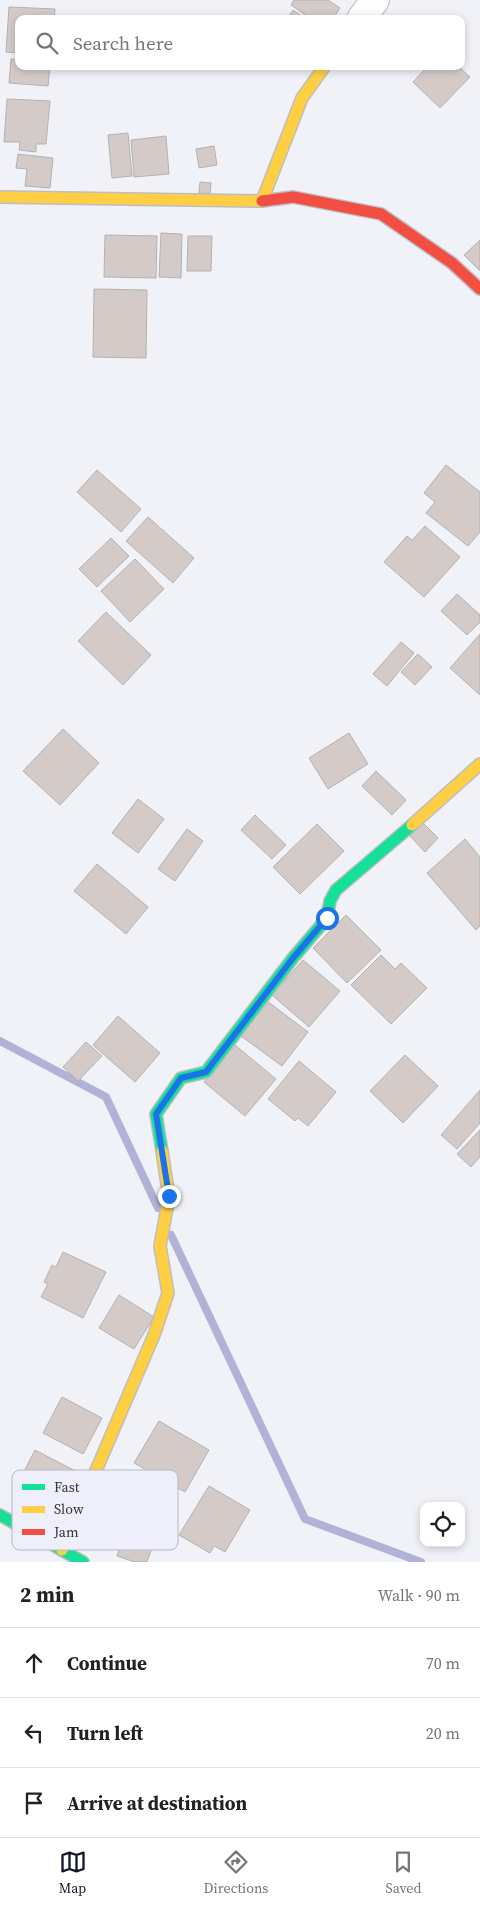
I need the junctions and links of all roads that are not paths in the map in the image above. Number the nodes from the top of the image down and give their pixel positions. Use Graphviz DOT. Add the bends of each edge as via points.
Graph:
graph roads {
  1 [pos="375,0"];
  2 [pos="364,15"];
  3 [pos="322,70"];
  4 [pos="0,197"];
  5 [pos="262,201"];
  6 [pos="480,288"];
  7 [pos="480,764"];
  8 [pos="95,1470"];
  9 [pos="0,1515"];
  10 [pos="12,1522"];
  11 [pos="62,1550"];
  12 [pos="83,1562"];
  1 -- 2 [label="street"];
  3 -- 5 [label="street" via="302,98"];
  4 -- 5 [label="street"];
  5 -- 6 [label="street" via="293,197 381,214 452,263"];
  7 -- 8 [label="street" via="336,890 327,918 206,1072 181,1078 156,1114 169,1196 160,1246 168,1293 154,1335"];
  9 -- 10 [label="street"];
  11 -- 12 [label="street"];
}
